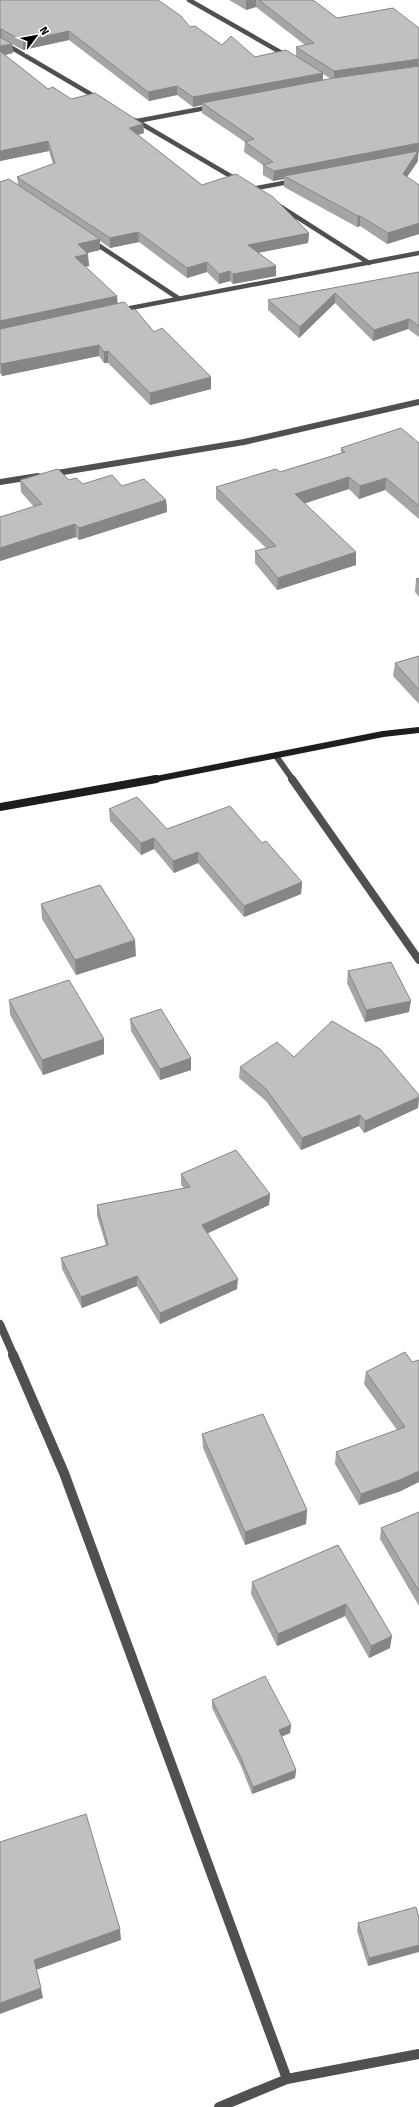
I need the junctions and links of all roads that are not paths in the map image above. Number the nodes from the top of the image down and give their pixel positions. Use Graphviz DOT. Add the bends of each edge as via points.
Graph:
graph roads {
  1 [pos="189,0"];
  2 [pos="0,40"];
  3 [pos="293,60"];
  4 [pos="105,102"];
  5 [pos="216,106"];
  6 [pos="131,117"];
  7 [pos="137,121"];
  8 [pos="297,180"];
  9 [pos="252,189"];
  10 [pos="258,193"];
  11 [pos="271,201"];
  12 [pos="86,236"];
  13 [pos="419,252"];
  14 [pos="369,263"];
  15 [pos="178,298"];
  16 [pos="116,311"];
  17 [pos="419,402"];
  18 [pos="0,482"];
  19 [pos="419,730"];
  20 [pos="276,756"];
  21 [pos="0,807"];
  22 [pos="419,960"];
  23 [pos="0,1324"];
  24 [pos="419,2054"];
  25 [pos="287,2079"];
  26 [pos="219,2107"];
  1 -- 3 [label="street"];
  2 -- 4 [label="street"];
  5 -- 7 [label="street"];
  6 -- 7 [label="street"];
  7 -- 9 [label="street"];
  8 -- 9 [label="street"];
  9 -- 10 [label="street"];
  11 -- 14 [label="street"];
  12 -- 15 [label="street"];
  13 -- 14 [label="street"];
  14 -- 15 [label="street"];
  15 -- 16 [label="street"];
  17 -- 18 [label="street" via="244,442"];
  19 -- 20 [label="street" via="383,734"];
  20 -- 21 [label="street"];
  20 -- 22 [label="street"];
  23 -- 25 [label="street" via="64,1473"];
  24 -- 25 [label="street"];
  25 -- 26 [label="street"];
}
